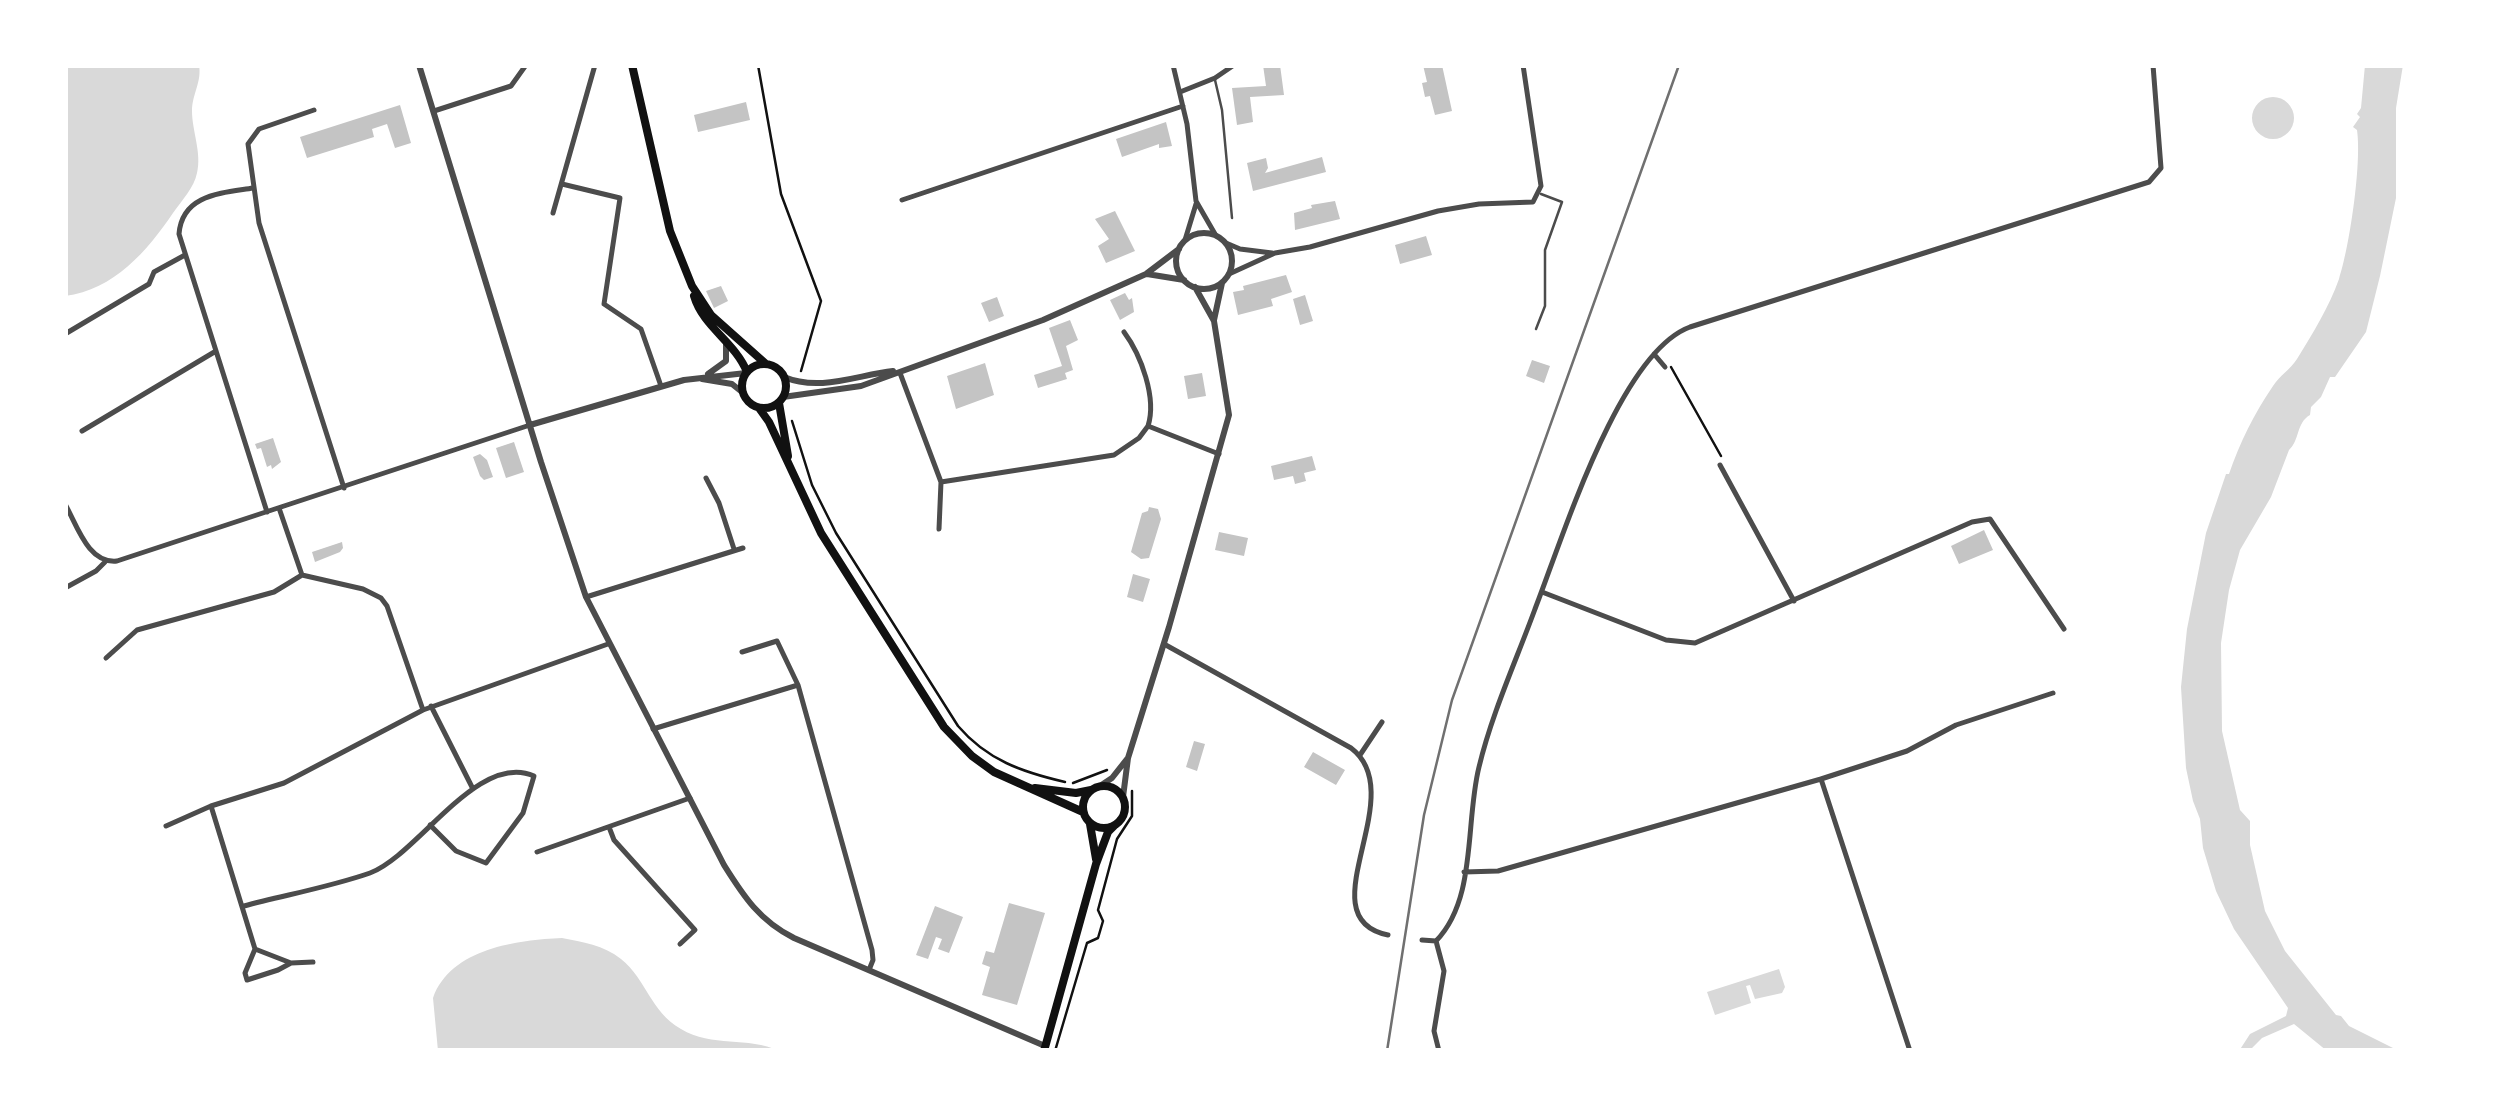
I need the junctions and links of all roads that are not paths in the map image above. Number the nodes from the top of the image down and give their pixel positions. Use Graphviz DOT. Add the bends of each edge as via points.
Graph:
graph roads {
  1 [pos="419,65"];
  2 [pos="526,65"];
  3 [pos="595,65"];
  4 [pos="632,65"];
  5 [pos="1174,65"];
  6 [pos="1234,65"];
  7 [pos="1523,65"];
  8 [pos="2153,65"];
  9 [pos="1215,78"];
  10 [pos="1180,92"];
  11 [pos="1183,106"];
  12 [pos="314,110"];
  13 [pos="434,111"];
  14 [pos="562,184"];
  15 [pos="253,188"];
  16 [pos="1540,194"];
  17 [pos="902,200"];
  18 [pos="1196,201"];
  19 [pos="552,213"];
  20 [pos="1232,218"];
  21 [pos="1215,234"];
  22 [pos="1185,240"];
  23 [pos="1226,243"];
  24 [pos="1179,249"];
  25 [pos="1275,254"];
  26 [pos="185,256"];
  27 [pos="1146,274"];
  28 [pos="1229,274"];
  29 [pos="1184,280"];
  30 [pos="1222,282"];
  31 [pos="692,286"];
  32 [pos="1195,287"];
  33 [pos="1214,321"];
  34 [pos="1536,330"];
  35 [pos="1124,332"];
  36 [pos="65,334"];
  37 [pos="726,341"];
  38 [pos="216,351"];
  39 [pos="1654,354"];
  40 [pos="766,364"];
  41 [pos="1667,365"];
  42 [pos="899,370"];
  43 [pos="746,372"];
  44 [pos="700,377"];
  45 [pos="784,377"];
  46 [pos="660,386"];
  47 [pos="742,392"];
  48 [pos="781,400"];
  49 [pos="759,408"];
  50 [pos="530,425"];
  51 [pos="1148,426"];
  52 [pos="82,432"];
  53 [pos="1220,454"];
  54 [pos="1722,463"];
  55 [pos="791,470"];
  56 [pos="706,478"];
  57 [pos="941,482"];
  58 [pos="344,488"];
  59 [pos="65,504"];
  60 [pos="279,508"];
  61 [pos="267,512"];
  62 [pos="939,528"];
  63 [pos="743,548"];
  64 [pos="734,550"];
  65 [pos="105,562"];
  66 [pos="302,575"];
  67 [pos="65,588"];
  68 [pos="1542,592"];
  69 [pos="586,597"];
  70 [pos="1794,601"];
  71 [pos="2064,629"];
  72 [pos="608,644"];
  73 [pos="1164,644"];
  74 [pos="742,652"];
  75 [pos="106,658"];
  76 [pos="798,686"];
  77 [pos="2053,693"];
  78 [pos="432,706"];
  79 [pos="423,710"];
  80 [pos="1382,722"];
  81 [pos="653,729"];
  82 [pos="1360,754"];
  83 [pos="1120,774"];
  84 [pos="1821,780"];
  85 [pos="1031,788"];
  86 [pos="1095,788"];
  87 [pos="473,789"];
  88 [pos="1123,797"];
  89 [pos="690,798"];
  90 [pos="212,806"];
  91 [pos="1083,812"];
  92 [pos="1089,822"];
  93 [pos="430,825"];
  94 [pos="166,826"];
  95 [pos="1114,826"];
  96 [pos="609,827"];
  97 [pos="538,852"];
  98 [pos="1096,864"];
  99 [pos="1464,872"];
  100 [pos="244,906"];
  101 [pos="1388,935"];
  102 [pos="1422,940"];
  103 [pos="1436,941"];
  104 [pos="680,944"];
  105 [pos="256,949"];
  106 [pos="313,962"];
  107 [pos="291,963"];
  108 [pos="869,972"];
  109 [pos="1044,1048"];
  110 [pos="1439,1051"];
  111 [pos="1910,1051"];
  1 -- 13 [label="street"];
  2 -- 13 [label="street" via="510,86"];
  3 -- 14 [label="street"];
  4 -- 31 [label="main road" via="670,231"];
  5 -- 10 [label="street"];
  6 -- 9 [label="street"];
  7 -- 16 [label="street"];
  8 -- 39 [label="street" via="2161,168 2149,182 1690,327"];
  9 -- 10 [label="street"];
  9 -- 20 [label="lane"];
  10 -- 11 [label="street"];
  11 -- 17 [label="street"];
  11 -- 18 [label="street"];
  12 -- 15 [label="street" via="253,134"];
  13 -- 50 [label="street"];
  14 -- 19 [label="street"];
  14 -- 46 [label="street" via="620,198 604,304 641,329"];
  15 -- 26 [label="street" via="210,195 188,208 179,226"];
  15 -- 58 [label="street"];
  16 -- 25 [label="street" via="1533,202 1460,206"];
  16 -- 34 [label="lane" via="1562,202 1545,250 1545,306"];
  18 -- 21 [label="street"];
  18 -- 22 [label="street"];
  21 -- 22 [label="street"];
  21 -- 23 [label="street"];
  22 -- 24 [label="street"];
  23 -- 25 [label="street"];
  23 -- 28 [label="street"];
  24 -- 27 [label="street"];
  24 -- 29 [label="street"];
  25 -- 28 [label="street"];
  26 -- 36 [label="street"];
  26 -- 38 [label="street"];
  27 -- 29 [label="street"];
  27 -- 42 [label="street" via="1058,314"];
  28 -- 30 [label="street"];
  29 -- 32 [label="street"];
  30 -- 32 [label="street"];
  30 -- 33 [label="street"];
  31 -- 37 [label="main road" via="698,309"];
  31 -- 40 [label="main road" via="711,315"];
  32 -- 33 [label="street"];
  33 -- 53 [label="street" via="1229,415"];
  35 -- 51 [label="street" via="1151,402"];
  37 -- 43 [label="main road"];
  37 -- 44 [label="street" via="726,361"];
  38 -- 52 [label="street"];
  38 -- 61 [label="street"];
  39 -- 41 [label="street"];
  39 -- 68 [label="street" via="1606,432"];
  40 -- 43 [label="main road"];
  40 -- 45 [label="main road"];
  42 -- 45 [label="street" via="836,382"];
  42 -- 48 [label="street" via="842,391"];
  42 -- 57 [label="street"];
  43 -- 44 [label="street"];
  43 -- 47 [label="main road"];
  44 -- 46 [label="street"];
  44 -- 47 [label="street"];
  45 -- 48 [label="main road"];
  46 -- 50 [label="street"];
  47 -- 49 [label="main road"];
  48 -- 49 [label="main road"];
  48 -- 55 [label="main road"];
  49 -- 55 [label="main road"];
  50 -- 58 [label="street"];
  50 -- 69 [label="street"];
  51 -- 53 [label="street"];
  51 -- 57 [label="street" via="1114,456"];
  53 -- 73 [label="street"];
  54 -- 70 [label="street"];
  55 -- 85 [label="main road" via="821,533 944,727 987,767"];
  56 -- 64 [label="street"];
  57 -- 62 [label="street"];
  58 -- 60 [label="street"];
  59 -- 65 [label="street"];
  60 -- 61 [label="street"];
  60 -- 66 [label="street"];
  61 -- 65 [label="street"];
  63 -- 64 [label="street"];
  64 -- 69 [label="street"];
  65 -- 67 [label="street"];
  66 -- 75 [label="street" via="274,592 137,630"];
  66 -- 79 [label="street" via="381,598"];
  68 -- 70 [label="street" via="1687,644"];
  68 -- 99 [label="street" via="1482,755"];
  69 -- 72 [label="street"];
  70 -- 71 [label="street" via="1990,518"];
  72 -- 78 [label="street"];
  72 -- 81 [label="street"];
  73 -- 82 [label="street"];
  73 -- 83 [label="street"];
  74 -- 76 [label="street" via="777,641"];
  76 -- 81 [label="street"];
  76 -- 108 [label="street" via="872,950"];
  77 -- 84 [label="street"];
  78 -- 79 [label="street"];
  78 -- 87 [label="street"];
  79 -- 90 [label="street" via="284,783"];
  80 -- 82 [label="street"];
  81 -- 89 [label="street"];
  82 -- 101 [label="street" via="1372,787 1354,904 1370,930"];
  83 -- 86 [label="street"];
  83 -- 88 [label="street"];
  84 -- 99 [label="street" via="1498,872"];
  84 -- 111 [label="street"];
  85 -- 86 [label="main road"];
  85 -- 91 [label="main road"];
  86 -- 88 [label="main road" via="1113,788"];
  86 -- 91 [label="main road"];
  87 -- 93 [label="street"];
  87 -- 93 [label="street" via="512,771 534,776 523,814 486,863 456,851"];
  88 -- 95 [label="main road" via="1124,813"];
  89 -- 96 [label="street"];
  89 -- 108 [label="street" via="758,916"];
  90 -- 94 [label="street"];
  90 -- 100 [label="street"];
  91 -- 92 [label="main road"];
  92 -- 95 [label="main road"];
  92 -- 98 [label="main road"];
  93 -- 100 [label="street" via="372,872"];
  95 -- 98 [label="main road"];
  96 -- 97 [label="street"];
  96 -- 104 [label="street" via="696,930"];
  98 -- 109 [label="main road"];
  99 -- 103 [label="street" via="1459,908"];
  100 -- 105 [label="street"];
  102 -- 103 [label="street"];
  103 -- 110 [label="street" via="1444,979 1434,1032"];
  105 -- 107 [label="street"];
  105 -- 107 [label="street" via="247,980"];
  106 -- 107 [label="street"];
  108 -- 109 [label="street"];
}
